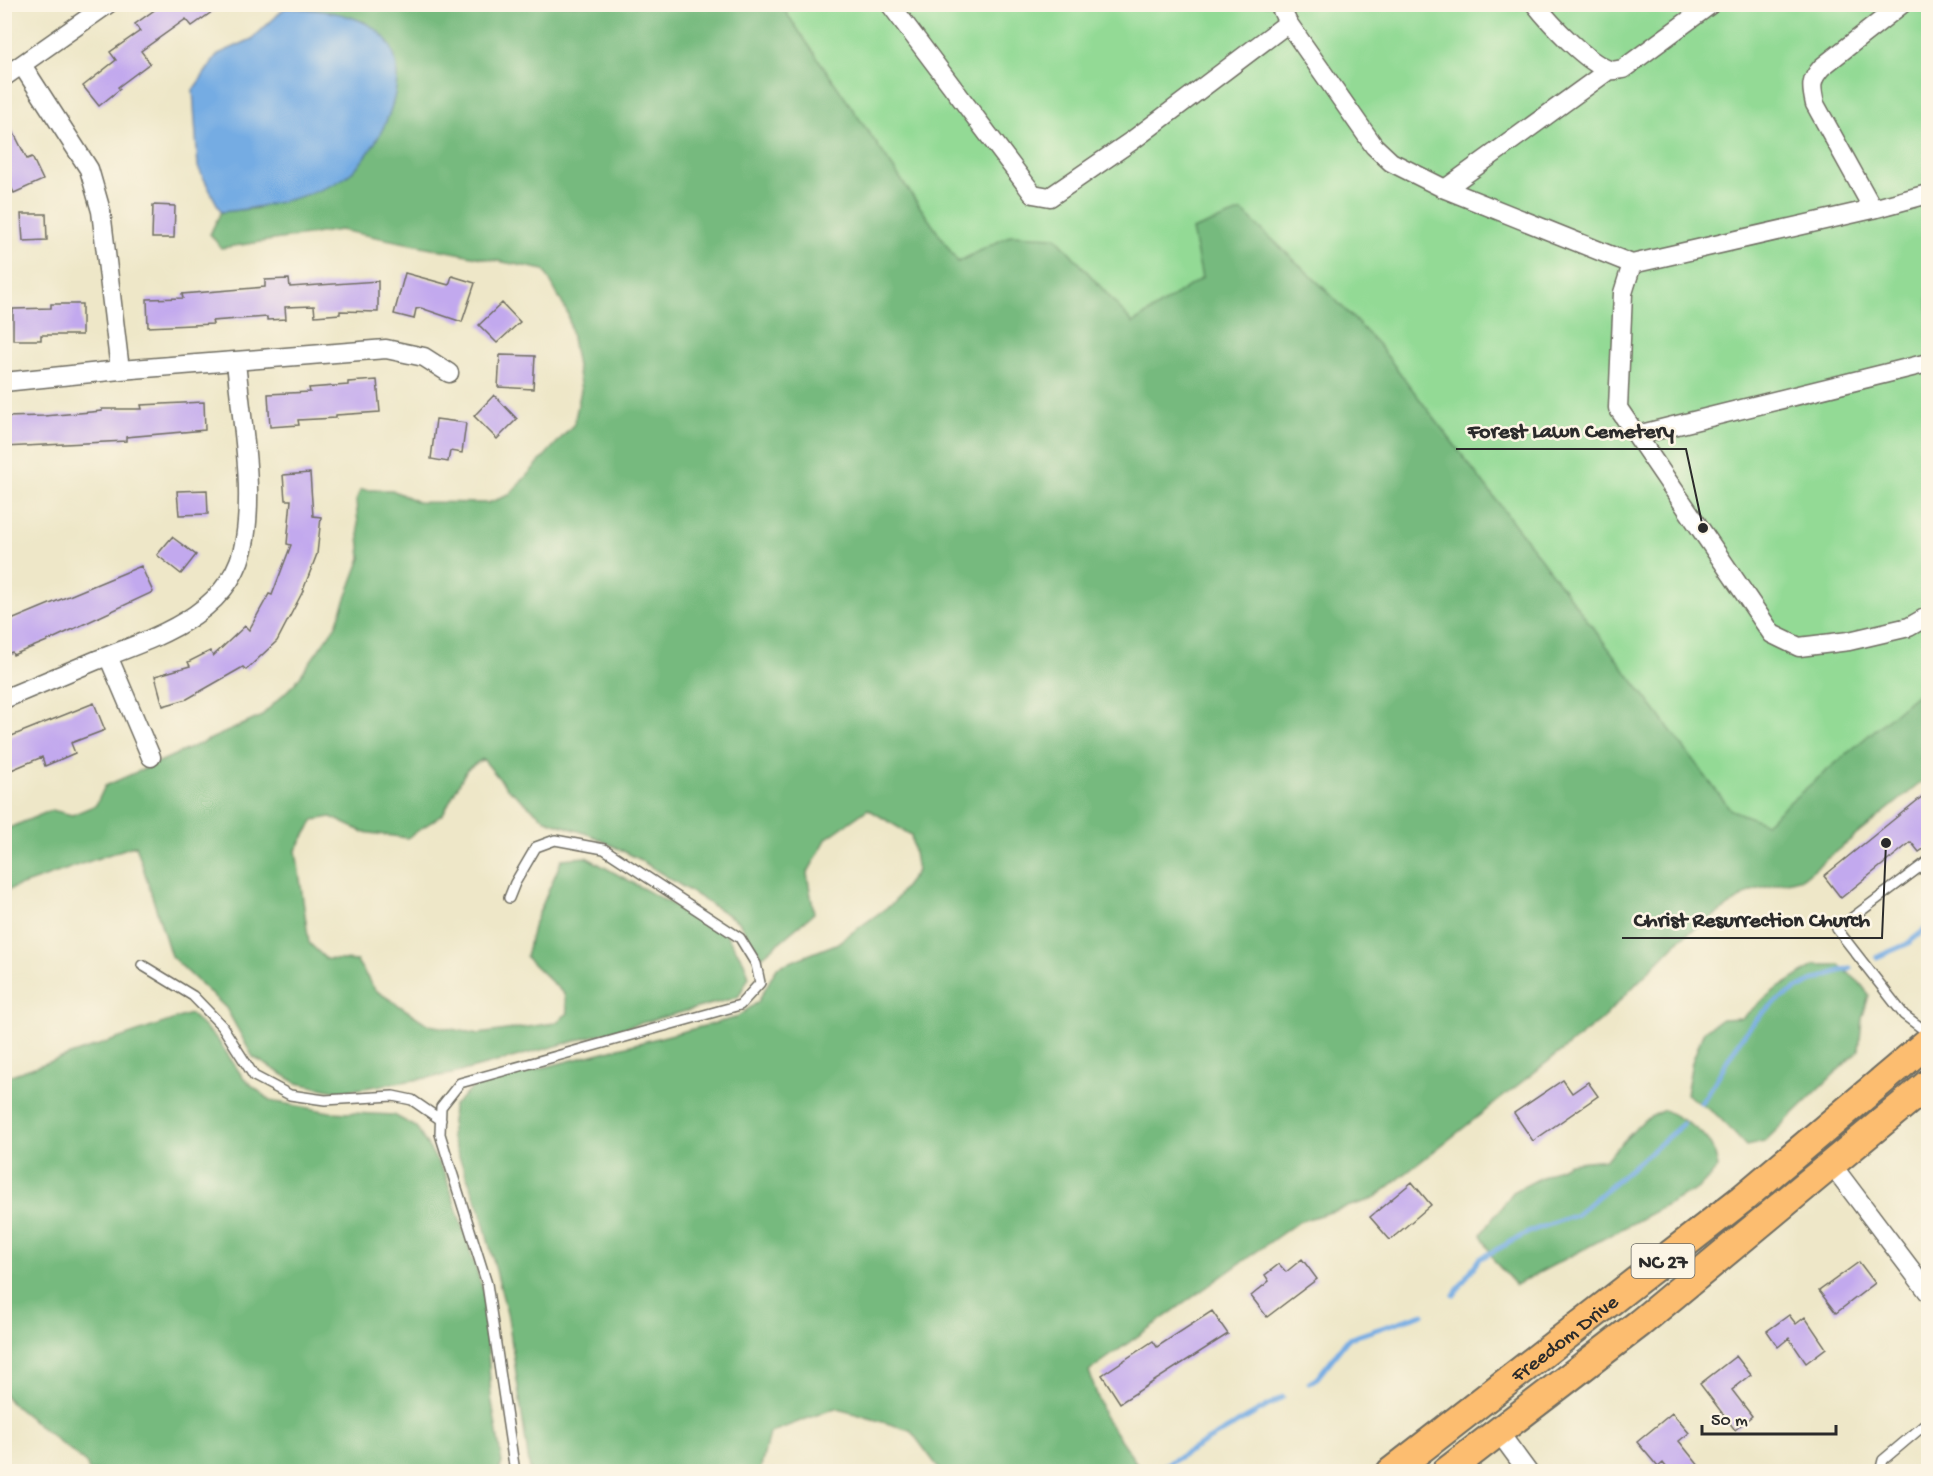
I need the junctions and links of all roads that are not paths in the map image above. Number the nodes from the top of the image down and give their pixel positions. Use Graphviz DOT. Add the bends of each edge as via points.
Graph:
graph roads {
  1 [pos="108,4"];
  2 [pos="890,4"];
  3 [pos="1279,4"];
  4 [pos="1535,4"];
  5 [pos="1711,4"];
  6 [pos="1902,4"];
  7 [pos="1288,23"];
  8 [pos="22,65"];
  9 [pos="1609,70"];
  10 [pos="4,77"];
  11 [pos="1445,189"];
  12 [pos="1929,194"];
  13 [pos="1873,209"];
  14 [pos="1632,264"];
  15 [pos="236,361"];
  16 [pos="1929,363"];
  17 [pos="120,370"];
  18 [pos="449,373"];
  19 [pos="4,382"];
  20 [pos="1637,435"];
  21 [pos="1929,616"];
  22 [pos="108,656"];
  23 [pos="4,699"];
  24 [pos="151,757"];
  25 [pos="1929,861"];
  26 [pos="509,898"];
  27 [pos="142,965"];
  28 [pos="1929,1034"];
  29 [pos="1929,1042"];
  30 [pos="1929,1084"];
  31 [pos="441,1120"];
  32 [pos="1832,1165"];
  33 [pos="1929,1292"];
  34 [pos="1929,1422"];
  35 [pos="1498,1431"];
  36 [pos="515,1472"];
  37 [pos="1391,1472"];
  38 [pos="1446,1472"];
  39 [pos="1528,1472"];
  40 [pos="1880,1472"];
  1 -- 8 [label="street"];
  2 -- 7 [label="street" via="1033,194 1050,196 1133,140"];
  3 -- 7 [label="street"];
  4 -- 9 [label="street" via="1547,20"];
  5 -- 9 [label="street" via="1623,69"];
  6 -- 13 [label="street" via="1822,67 1810,86 1815,104"];
  7 -- 11 [label="street" via="1374,146 1391,162"];
  8 -- 10 [label="street"];
  8 -- 17 [label="street" via="89,169 101,211"];
  9 -- 11 [label="street"];
  11 -- 14 [label="street"];
  12 -- 13 [label="street"];
  13 -- 14 [label="street"];
  14 -- 20 [label="street" via="1623,293 1618,408"];
  15 -- 17 [label="street"];
  15 -- 18 [label="street" via="386,349 424,357"];
  15 -- 22 [label="street" via="248,495 245,541 235,570 221,592 200,612 168,633"];
  16 -- 20 [label="street"];
  17 -- 19 [label="street"];
  20 -- 21 [label="street" via="1772,634 1799,647 1849,641 1909,627"];
  22 -- 23 [label="street"];
  22 -- 24 [label="street"];
  25 -- 28 [label="lane" via="1837,929 1904,1015"];
  26 -- 31 [label="lane" via="536,847 555,840 604,849 740,938 756,964 760,983 740,1005 460,1083 441,1107"];
  27 -- 31 [label="lane" via="193,996 222,1026 255,1076 290,1095 325,1100 393,1096 412,1100"];
  29 -- 37 [label="main road, Freedom Drive / NC 27" via="1743,1199"];
  30 -- 32 [label="main road, Freedom Drive / NC 27"];
  31 -- 36 [label="lane" via="440,1134 488,1284"];
  32 -- 33 [label="street"];
  32 -- 35 [label="main road, Freedom Drive / NC 27" via="1640,1323"];
  34 -- 40 [label="lane" via="1883,1460"];
  35 -- 38 [label="main road, Freedom Drive / NC 27"];
  35 -- 39 [label="street"];
}
